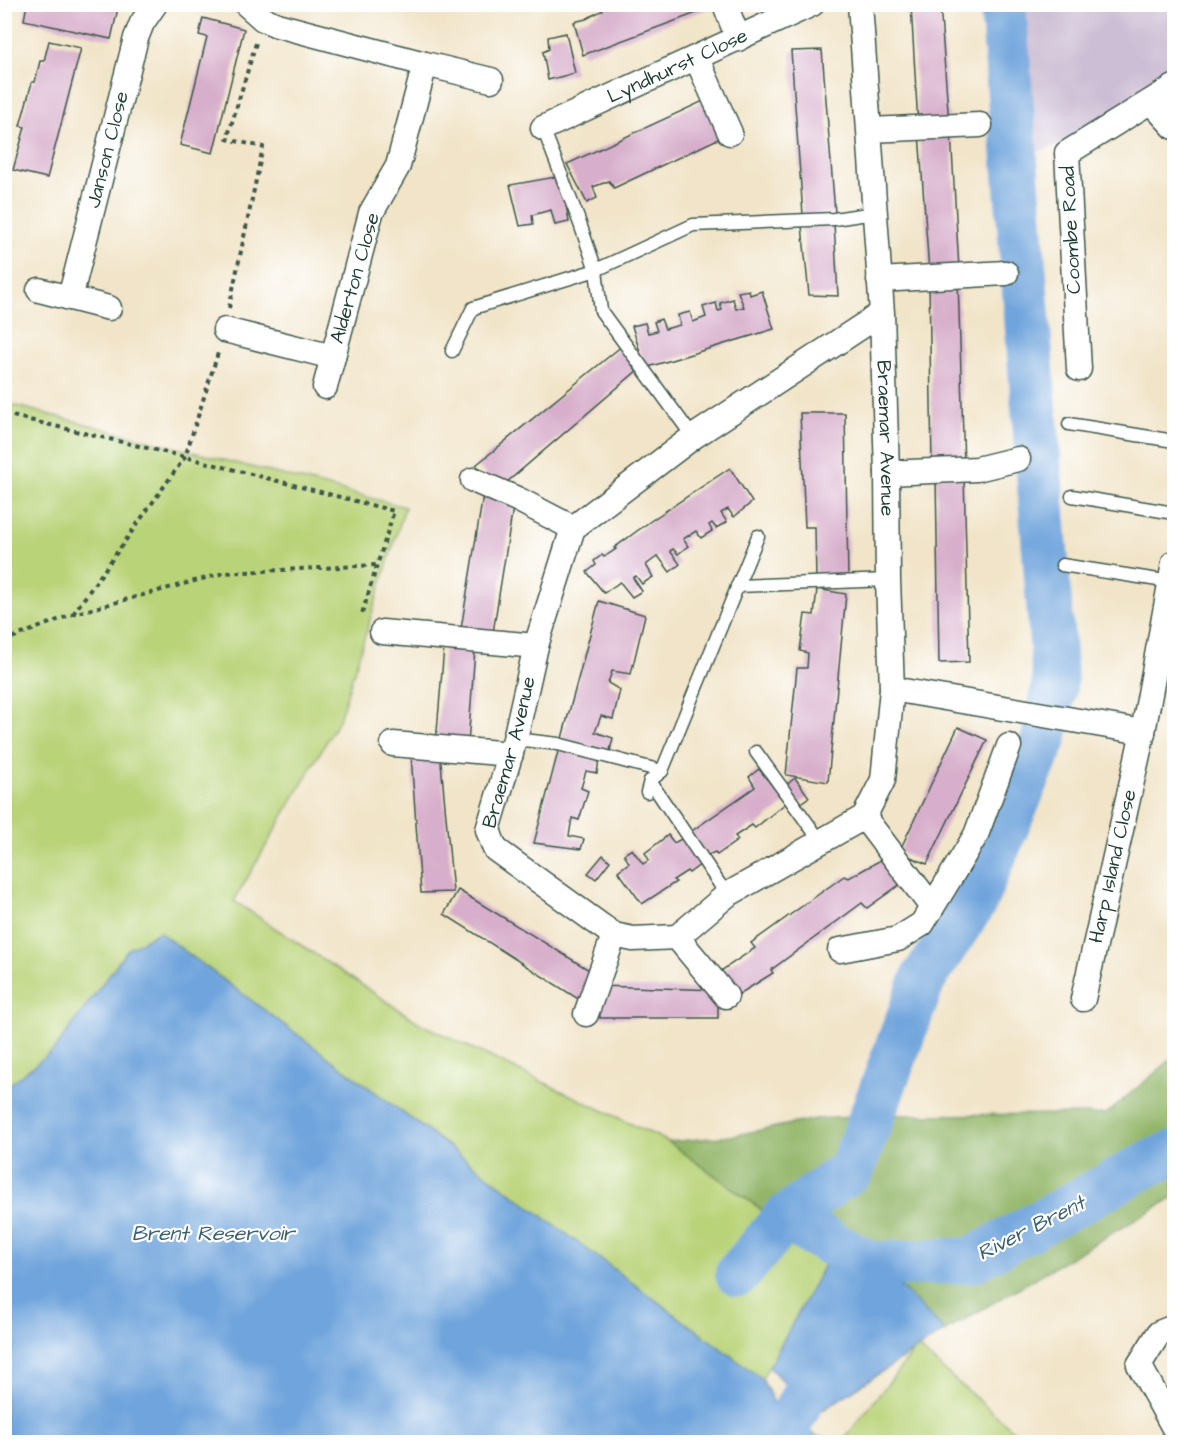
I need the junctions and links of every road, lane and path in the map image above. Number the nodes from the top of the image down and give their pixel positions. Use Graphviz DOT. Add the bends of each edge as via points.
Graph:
graph roads {
  1 [pos="155,4"];
  2 [pos="724,4"];
  3 [pos="812,4"];
  4 [pos="860,4"];
  5 [pos="255,12"];
  6 [pos="738,39"];
  7 [pos="697,59"];
  8 [pos="424,64"];
  9 [pos="491,80"];
  10 [pos="1174,87"];
  11 [pos="1151,102"];
  12 [pos="980,125"];
  13 [pos="1174,127"];
  14 [pos="543,128"];
  15 [pos="870,130"];
  16 [pos="730,133"];
  17 [pos="874,213"];
  18 [pos="596,270"];
  19 [pos="1006,273"];
  20 [pos="879,280"];
  21 [pos="39,290"];
  22 [pos="70,298"];
  23 [pos="109,308"];
  24 [pos="882,314"];
  25 [pos="225,330"];
  26 [pos="452,351"];
  27 [pos="333,357"];
  28 [pos="1079,369"];
  29 [pos="325,387"];
  30 [pos="4,414"];
  31 [pos="1069,424"];
  32 [pos="693,436"];
  33 [pos="1174,441"];
  34 [pos="185,457"];
  35 [pos="1018,459"];
  36 [pos="887,472"];
  37 [pos="473,480"];
  38 [pos="1072,496"];
  39 [pos="1174,513"];
  40 [pos="573,528"];
  41 [pos="758,536"];
  42 [pos="377,565"];
  43 [pos="1062,565"];
  44 [pos="1173,572"];
  45 [pos="888,580"];
  46 [pos="737,586"];
  47 [pos="73,614"];
  48 [pos="382,632"];
  49 [pos="4,641"];
  50 [pos="536,646"];
  51 [pos="892,689"];
  52 [pos="1143,732"];
  53 [pos="393,744"];
  54 [pos="1009,746"];
  55 [pos="513,747"];
  56 [pos="756,752"];
  57 [pos="662,771"];
  58 [pos="864,817"];
  59 [pos="821,842"];
  60 [pos="727,895"];
  61 [pos="932,907"];
  62 [pos="614,935"];
  63 [pos="677,938"];
  64 [pos="840,950"];
  65 [pos="726,996"];
  66 [pos="1083,999"];
  67 [pos="586,1014"];
  68 [pos="1174,1327"];
  69 [pos="1174,1428"];
  1 -- 22 [label="street, Janson Close" via="136,38"];
  2 -- 6 [label="street"];
  3 -- 6 [label="street, Lyndhurst Close"];
  4 -- 15 [label="street, Braemar Avenue"];
  5 -- 8 [label="street" via="277,25"];
  5 -- 25 [label="path" via="227,139 262,147"];
  6 -- 7 [label="street, Lyndhurst Close"];
  7 -- 14 [label="street, Lyndhurst Close"];
  7 -- 16 [label="street"];
  8 -- 9 [label="street"];
  8 -- 27 [label="street, Alderton Close" via="398,166 370,213"];
  10 -- 11 [label="street, Coombe Road"];
  11 -- 13 [label="street"];
  11 -- 28 [label="street, Coombe Road" via="1067,153"];
  12 -- 15 [label="street"];
  14 -- 18 [label="lane"];
  15 -- 17 [label="street, Braemar Avenue"];
  17 -- 18 [label="lane" via="834,219 693,225"];
  17 -- 20 [label="street, Braemar Avenue"];
  18 -- 26 [label="lane" via="473,308"];
  18 -- 32 [label="lane" via="602,311"];
  19 -- 20 [label="street"];
  20 -- 24 [label="street, Braemar Avenue"];
  21 -- 22 [label="street"];
  22 -- 23 [label="street"];
  24 -- 32 [label="street"];
  24 -- 36 [label="street, Braemar Avenue"];
  25 -- 27 [label="street, Alderton Close"];
  25 -- 34 [label="path"];
  27 -- 29 [label="street, Alderton Close"];
  30 -- 34 [label="path"];
  31 -- 33 [label="lane"];
  32 -- 40 [label="street"];
  34 -- 42 [label="path" via="394,511"];
  34 -- 47 [label="path"];
  35 -- 36 [label="street" via="977,469"];
  36 -- 45 [label="street, Braemar Avenue"];
  37 -- 40 [label="street"];
  38 -- 39 [label="lane"];
  40 -- 50 [label="street, Braemar Avenue"];
  41 -- 46 [label="lane"];
  42 -- 47 [label="path" via="224,573"];
  42 -- 48 [label="path" via="357,629"];
  43 -- 44 [label="lane"];
  44 -- 52 [label="street, Harp Island Close"];
  45 -- 46 [label="lane"];
  45 -- 51 [label="street, Braemar Avenue"];
  46 -- 57 [label="lane"];
  47 -- 49 [label="path"];
  48 -- 50 [label="street"];
  50 -- 55 [label="street, Braemar Avenue"];
  51 -- 52 [label="street"];
  51 -- 58 [label="street, Braemar Avenue" via="883,780"];
  52 -- 66 [label="street, Harp Island Close"];
  53 -- 55 [label="street"];
  54 -- 61 [label="street" via="976,835"];
  55 -- 57 [label="lane" via="558,744"];
  55 -- 62 [label="street, Braemar Avenue" via="488,830 495,849"];
  56 -- 59 [label="lane"];
  57 -- 60 [label="lane" via="648,787"];
  58 -- 59 [label="street"];
  58 -- 61 [label="street"];
  59 -- 60 [label="street"];
  60 -- 63 [label="street"];
  61 -- 64 [label="street" via="922,924 898,939"];
  62 -- 63 [label="street, Braemar Avenue" via="633,939"];
  62 -- 67 [label="street"];
  63 -- 65 [label="street"];
  68 -- 69 [label="street" via="1159,1333 1139,1365"];
}
